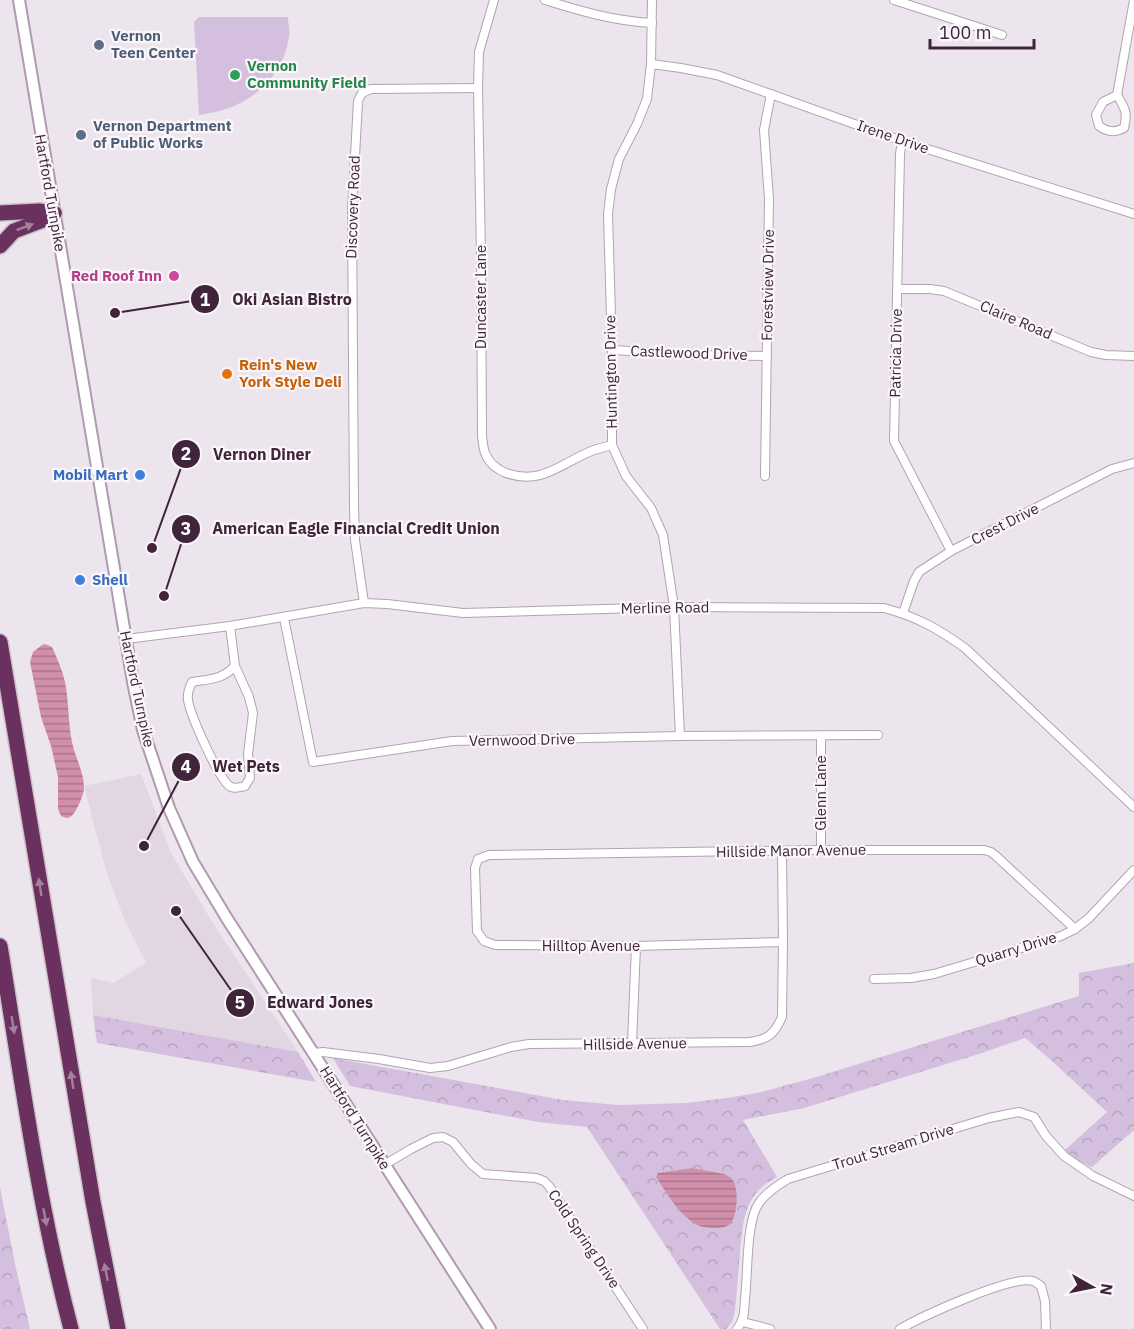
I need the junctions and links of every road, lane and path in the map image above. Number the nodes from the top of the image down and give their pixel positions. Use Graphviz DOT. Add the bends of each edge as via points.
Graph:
graph roads {
  1 [pos="19,0"];
  2 [pos="494,0"];
  3 [pos="545,0"];
  4 [pos="652,0"];
  5 [pos="894,0"];
  6 [pos="1134,0"];
  7 [pos="652,23"];
  8 [pos="1002,35"];
  9 [pos="651,64"];
  10 [pos="478,88"];
  11 [pos="771,94"];
  12 [pos="1117,95"];
  13 [pos="902,141"];
  14 [pos="0,213"];
  15 [pos="54,213"];
  16 [pos="1134,214"];
  17 [pos="0,246"];
  18 [pos="897,289"];
  19 [pos="612,350"];
  20 [pos="767,356"];
  21 [pos="1134,356"];
  22 [pos="612,445"];
  23 [pos="1134,463"];
  24 [pos="765,476"];
  25 [pos="951,551"];
  26 [pos="364,603"];
  27 [pos="674,607"];
  28 [pos="903,614"];
  29 [pos="284,618"];
  30 [pos="230,626"];
  31 [pos="126,639"];
  32 [pos="0,642"];
  33 [pos="235,666"];
  34 [pos="878,735"];
  35 [pos="680,736"];
  36 [pos="821,736"];
  37 [pos="1132,801"];
  38 [pos="821,850"];
  39 [pos="782,851"];
  40 [pos="478,859"];
  41 [pos="1134,870"];
  42 [pos="1075,929"];
  43 [pos="783,942"];
  44 [pos="0,946"];
  45 [pos="636,946"];
  46 [pos="874,979"];
  47 [pos="632,1044"];
  48 [pos="314,1053"];
  49 [pos="384,1165"];
  50 [pos="1134,1196"];
  51 [pos="740,1326"];
  52 [pos="70,1329"];
  53 [pos="118,1329"];
  54 [pos="489,1329"];
  55 [pos="643,1329"];
  56 [pos="770,1329"];
  57 [pos="900,1329"];
  58 [pos="1046,1329"];
  1 -- 15 [label="main road, Hartford Turnpike"];
  2 -- 10 [label="street, Duncaster Lane" via="479,52"];
  3 -- 7 [label="street" via="587,13"];
  4 -- 7 [label="street, Huntington Drive"];
  5 -- 8 [label="street"];
  6 -- 12 [label="street"];
  7 -- 9 [label="street, Huntington Drive"];
  9 -- 11 [label="street, Irene Drive" via="717,75"];
  9 -- 19 [label="street, Huntington Drive" via="647,99 619,159 610,189"];
  10 -- 22 [label="street, Duncaster Lane" via="482,436 486,455 502,472 538,477"];
  10 -- 26 [label="street, Discovery Road" via="371,89 358,100 351,276 355,540"];
  11 -- 13 [label="street, Irene Drive"];
  11 -- 20 [label="street, Forestview Drive" via="764,130 770,199"];
  12 -- 12 [label="street" via="1127,117 1124,128 1107,131 1099,126 1096,115 1103,102"];
  13 -- 16 [label="street, Irene Drive"];
  13 -- 18 [label="street, Patricia Drive"];
  14 -- 15 [label="highway"];
  17 -- 15 [label="highway, one-way" via="14,231"];
  15 -- 31 [label="main road, Hartford Turnpike"];
  18 -- 21 [label="street, Claire Road" via="944,291 1091,352"];
  18 -- 25 [label="street, Patricia Drive" via="894,441"];
  19 -- 20 [label="street, Castlewood Drive"];
  19 -- 22 [label="street, Huntington Drive"];
  20 -- 24 [label="street, Forestview Drive"];
  22 -- 27 [label="street, Huntington Drive" via="626,477 651,508 663,535"];
  23 -- 25 [label="street, Crest Drive" via="1112,469"];
  25 -- 28 [label="street, Crest Drive" via="919,572"];
  26 -- 27 [label="street, Merline Road" via="463,613"];
  26 -- 29 [label="street, Merline Road"];
  27 -- 28 [label="street, Merline Road" via="884,608"];
  27 -- 35 [label="street, Huntington Drive"];
  28 -- 37 [label="street, Merline Road" via="965,648"];
  29 -- 30 [label="street, Merline Road"];
  29 -- 35 [label="street, Vernwood Drive" via="313,762 452,741"];
  30 -- 31 [label="street, Merline Road"];
  30 -- 33 [label="street"];
  31 -- 48 [label="main road, Hartford Turnpike" via="143,730 186,848"];
  53 -- 32 [label="highway, one-way" via="93,1202"];
  33 -- 33 [label="street" via="253,713 248,754 250,778 239,788 230,787 222,779 188,701 192,682 221,677"];
  34 -- 36 [label="street, Vernwood Drive"];
  35 -- 36 [label="street, Vernwood Drive"];
  36 -- 38 [label="street, Glenn Lane"];
  38 -- 39 [label="street, Hillside Manor Avenue"];
  38 -- 42 [label="street, Hillside Manor Avenue" via="991,852"];
  39 -- 40 [label="street, Hillside Manor Avenue" via="489,855"];
  39 -- 43 [label="street, Hillside Avenue"];
  40 -- 45 [label="street, Hilltop Avenue" via="477,931 483,941 495,945"];
  41 -- 42 [label="street, Quarry Drive"];
  42 -- 46 [label="street, Quarry Drive" via="934,974"];
  43 -- 45 [label="street, Hilltop Avenue"];
  43 -- 47 [label="street, Hillside Avenue" via="782,1017 765,1039"];
  44 -- 52 [label="highway, one-way" via="43,1203"];
  45 -- 47 [label="street"];
  47 -- 48 [label="street, Hillside Avenue" via="530,1044 430,1068"];
  48 -- 49 [label="main road, Hartford Turnpike"];
  49 -- 54 [label="main road, Hartford Turnpike"];
  49 -- 55 [label="street, Cold Spring Drive" via="433,1138 443,1137 453,1142 483,1174 544,1181"];
  50 -- 51 [label="street, Trout Stream Drive" via="1071,1162 1034,1117 1019,1112 809,1172 771,1189 758,1204 750,1230"];
  51 -- 56 [label="street"];
  57 -- 58 [label="street" via="975,1294 1014,1282 1032,1281 1041,1286"];
}
